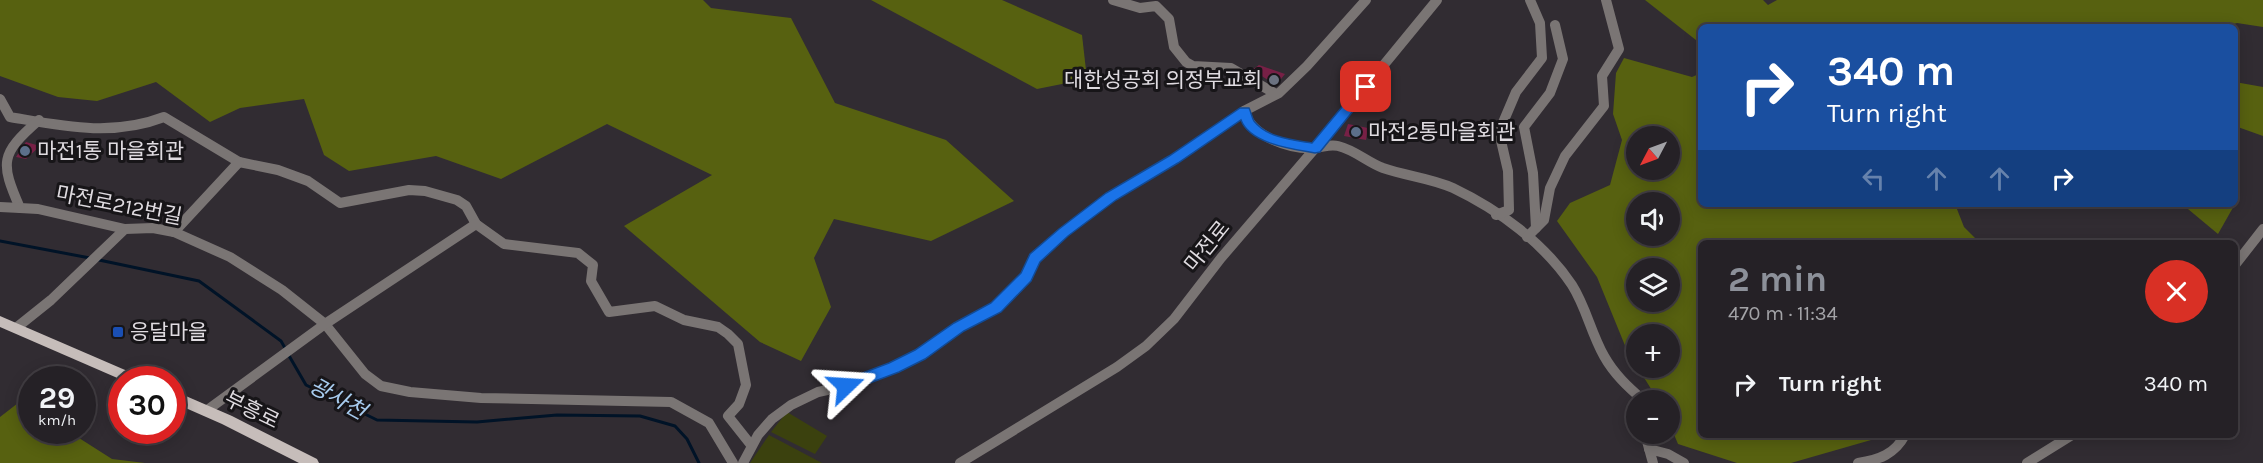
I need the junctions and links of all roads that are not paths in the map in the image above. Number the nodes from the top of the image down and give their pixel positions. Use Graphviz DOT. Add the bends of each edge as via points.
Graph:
graph roads {
  1 [pos="1113,0"];
  2 [pos="1365,0"];
  3 [pos="1437,0"];
  4 [pos="1530,0"];
  5 [pos="1606,0"];
  6 [pos="1555,25"];
  7 [pos="1276,94"];
  8 [pos="0,99"];
  9 [pos="1244,111"];
  10 [pos="39,120"];
  11 [pos="1315,148"];
  12 [pos="239,162"];
  13 [pos="0,207"];
  14 [pos="20,208"];
  15 [pos="1496,215"];
  16 [pos="476,224"];
  17 [pos="1536,228"];
  18 [pos="124,229"];
  19 [pos="2263,229"];
  20 [pos="174,232"];
  21 [pos="1527,237"];
  22 [pos="2238,261"];
  23 [pos="0,321"];
  24 [pos="322,327"];
  25 [pos="16,328"];
  26 [pos="108,369"];
  27 [pos="1632,390"];
  28 [pos="186,402"];
  29 [pos="206,411"];
  30 [pos="1904,438"];
  31 [pos="2068,438"];
  32 [pos="1648,444"];
  33 [pos="751,445"];
  34 [pos="1649,449"];
  35 [pos="312,463"];
  36 [pos="733,463"];
  37 [pos="743,463"];
  38 [pos="960,463"];
  39 [pos="1653,463"];
  40 [pos="1684,463"];
  41 [pos="1858,463"];
  42 [pos="2027,463"];
  1 -- 7 [label="street" via="1140,8 1156,6 1172,26 1177,52 1193,66 1231,68"];
  2 -- 7 [label="street" via="1307,66"];
  3 -- 11 [label="street, 마전로"];
  4 -- 15 [label="street" via="1540,23 1542,58 1516,92 1499,132 1507,157 1510,194 1509,210"];
  5 -- 17 [label="street" via="1619,49 1602,76 1604,106 1566,156 1544,205 1544,220"];
  6 -- 17 [label="street" via="1563,58 1550,93 1524,127 1533,173"];
  7 -- 9 [label="street"];
  8 -- 10 [label="street" via="10,117"];
  9 -- 11 [label="street" via="1249,124 1268,137"];
  9 -- 33 [label="street" via="1063,232 1035,258 1026,277 996,308 894,368 818,392 792,405 772,419"];
  10 -- 12 [label="street" via="84,129 140,126 164,117"];
  10 -- 14 [label="street" via="7,154 4,174"];
  11 -- 15 [label="street" via="1333,144 1345,147 1386,170 1434,180 1455,189"];
  11 -- 38 [label="street, 마전로" via="1173,319 1146,346"];
  12 -- 16 [label="street" via="308,181 340,203 409,190 446,197 466,206"];
  12 -- 20 [label="street"];
  13 -- 14 [label="street, 마전로212번길"];
  14 -- 18 [label="street, 마전로212번길"];
  15 -- 21 [label="street"];
  16 -- 24 [label="street"];
  16 -- 33 [label="street" via="504,244 578,253 592,265 591,281 609,312 655,306 728,334 738,344 746,385 739,404 728,417"];
  17 -- 21 [label="street"];
  18 -- 20 [label="street, 마전로212번길"];
  18 -- 25 [label="street" via="51,300"];
  19 -- 22 [label="street"];
  20 -- 24 [label="street, 마전로212번길" via="230,257 282,290"];
  21 -- 27 [label="street" via="1573,288 1604,355 1616,375"];
  23 -- 25 [label="main road"];
  24 -- 29 [label="street"];
  24 -- 36 [label="street, 마전로212번길" via="381,386 481,398 671,402 709,423"];
  25 -- 26 [label="main road"];
  28 -- 29 [label="main road, 부흥로"];
  29 -- 35 [label="main road, 부흥로"];
  30 -- 41 [label="street" via="1882,459"];
  31 -- 42 [label="street"];
  32 -- 34 [label="street"];
  33 -- 37 [label="street"];
  34 -- 39 [label="street"];
  34 -- 40 [label="street"];
}
